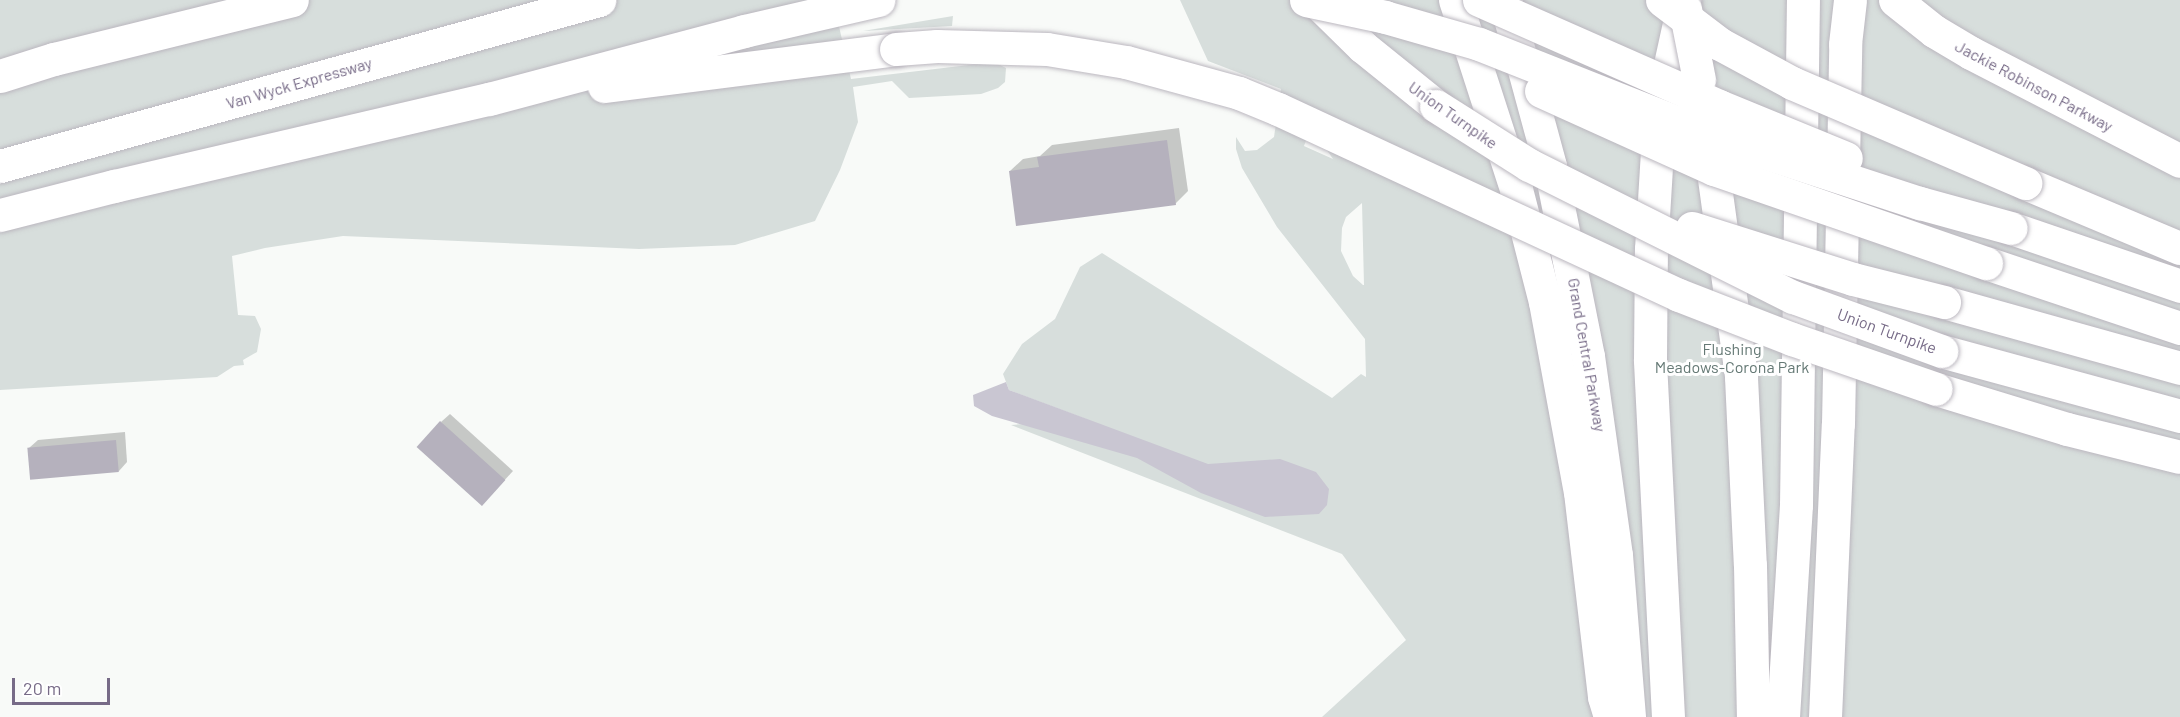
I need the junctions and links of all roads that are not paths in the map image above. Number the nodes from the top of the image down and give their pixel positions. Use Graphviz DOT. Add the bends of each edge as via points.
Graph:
graph roads {
  1 [pos="198,0"];
  2 [pos="292,0"];
  3 [pos="599,0"];
  4 [pos="878,0"];
  5 [pos="1306,0"];
  6 [pos="1315,0"];
  7 [pos="1455,0"];
  8 [pos="1479,0"];
  9 [pos="1506,0"];
  10 [pos="1662,0"];
  11 [pos="1684,0"];
  12 [pos="1803,0"];
  13 [pos="1850,0"];
  14 [pos="1895,0"];
  15 [pos="1385,17"];
  16 [pos="54,59"];
  17 [pos="0,76"];
  18 [pos="489,99"];
  19 [pos="2180,161"];
  20 [pos="0,166"];
  21 [pos="1610,204"];
  22 [pos="0,215"];
  23 [pos="2011,228"];
  24 [pos="2180,248"];
  25 [pos="2180,286"];
  26 [pos="2180,328"];
  27 [pos="2180,368"];
  28 [pos="2180,416"];
  29 [pos="2180,457"];
  30 [pos="1610,717"];
  31 [pos="1629,717"];
  32 [pos="1668,717"];
  33 [pos="1753,717"];
  34 [pos="1784,717"];
  35 [pos="1825,717"];
  1 -- 16 [label="main road"];
  2 -- 16 [label="main road"];
  3 -- 20 [label="main road, Van Wyck Expressway"];
  4 -- 18 [label="main road" via="744,31"];
  5 -- 15 [label="main road, bridge"];
  6 -- 21 [label="main road, Union Turnpike, bridge" via="1363,47 1436,106 1529,165"];
  7 -- 30 [label="main road" via="1513,178 1545,302 1580,492 1604,697"];
  8 -- 23 [label="main road, bridge" via="1719,106 1926,188"];
  9 -- 31 [label="main road, Grand Central Parkway" via="1550,166 1588,356 1616,555"];
  10 -- 24 [label="main road, bridge" via="1720,44 1792,83"];
  11 -- 32 [label="main road" via="1659,123 1651,249 1650,369"];
  11 -- 33 [label="main road, bridge" via="1725,251 1741,377"];
  12 -- 34 [label="main road" via="1797,483"];
  13 -- 35 [label="main road" via="1845,44 1838,424"];
  14 -- 19 [label="main road, Jackie Robinson Parkway" via="1934,31 2016,79"];
  15 -- 23 [label="main road, bridge" via="1479,44 1685,126 1851,182"];
  15 -- 26 [label="main road, bridge" via="1713,169"];
  16 -- 17 [label="main road"];
  18 -- 22 [label="main road"];
  18 -- 29 [label="main road, bridge" via="896,49 1047,49 1126,62 1239,93 1679,295 1792,339 2067,429"];
  21 -- 27 [label="main road, Union Turnpike, bridge" via="1853,279"];
  21 -- 28 [label="main road, Union Turnpike, bridge" via="1793,297 1941,351"];
  23 -- 25 [label="main road"];
}
